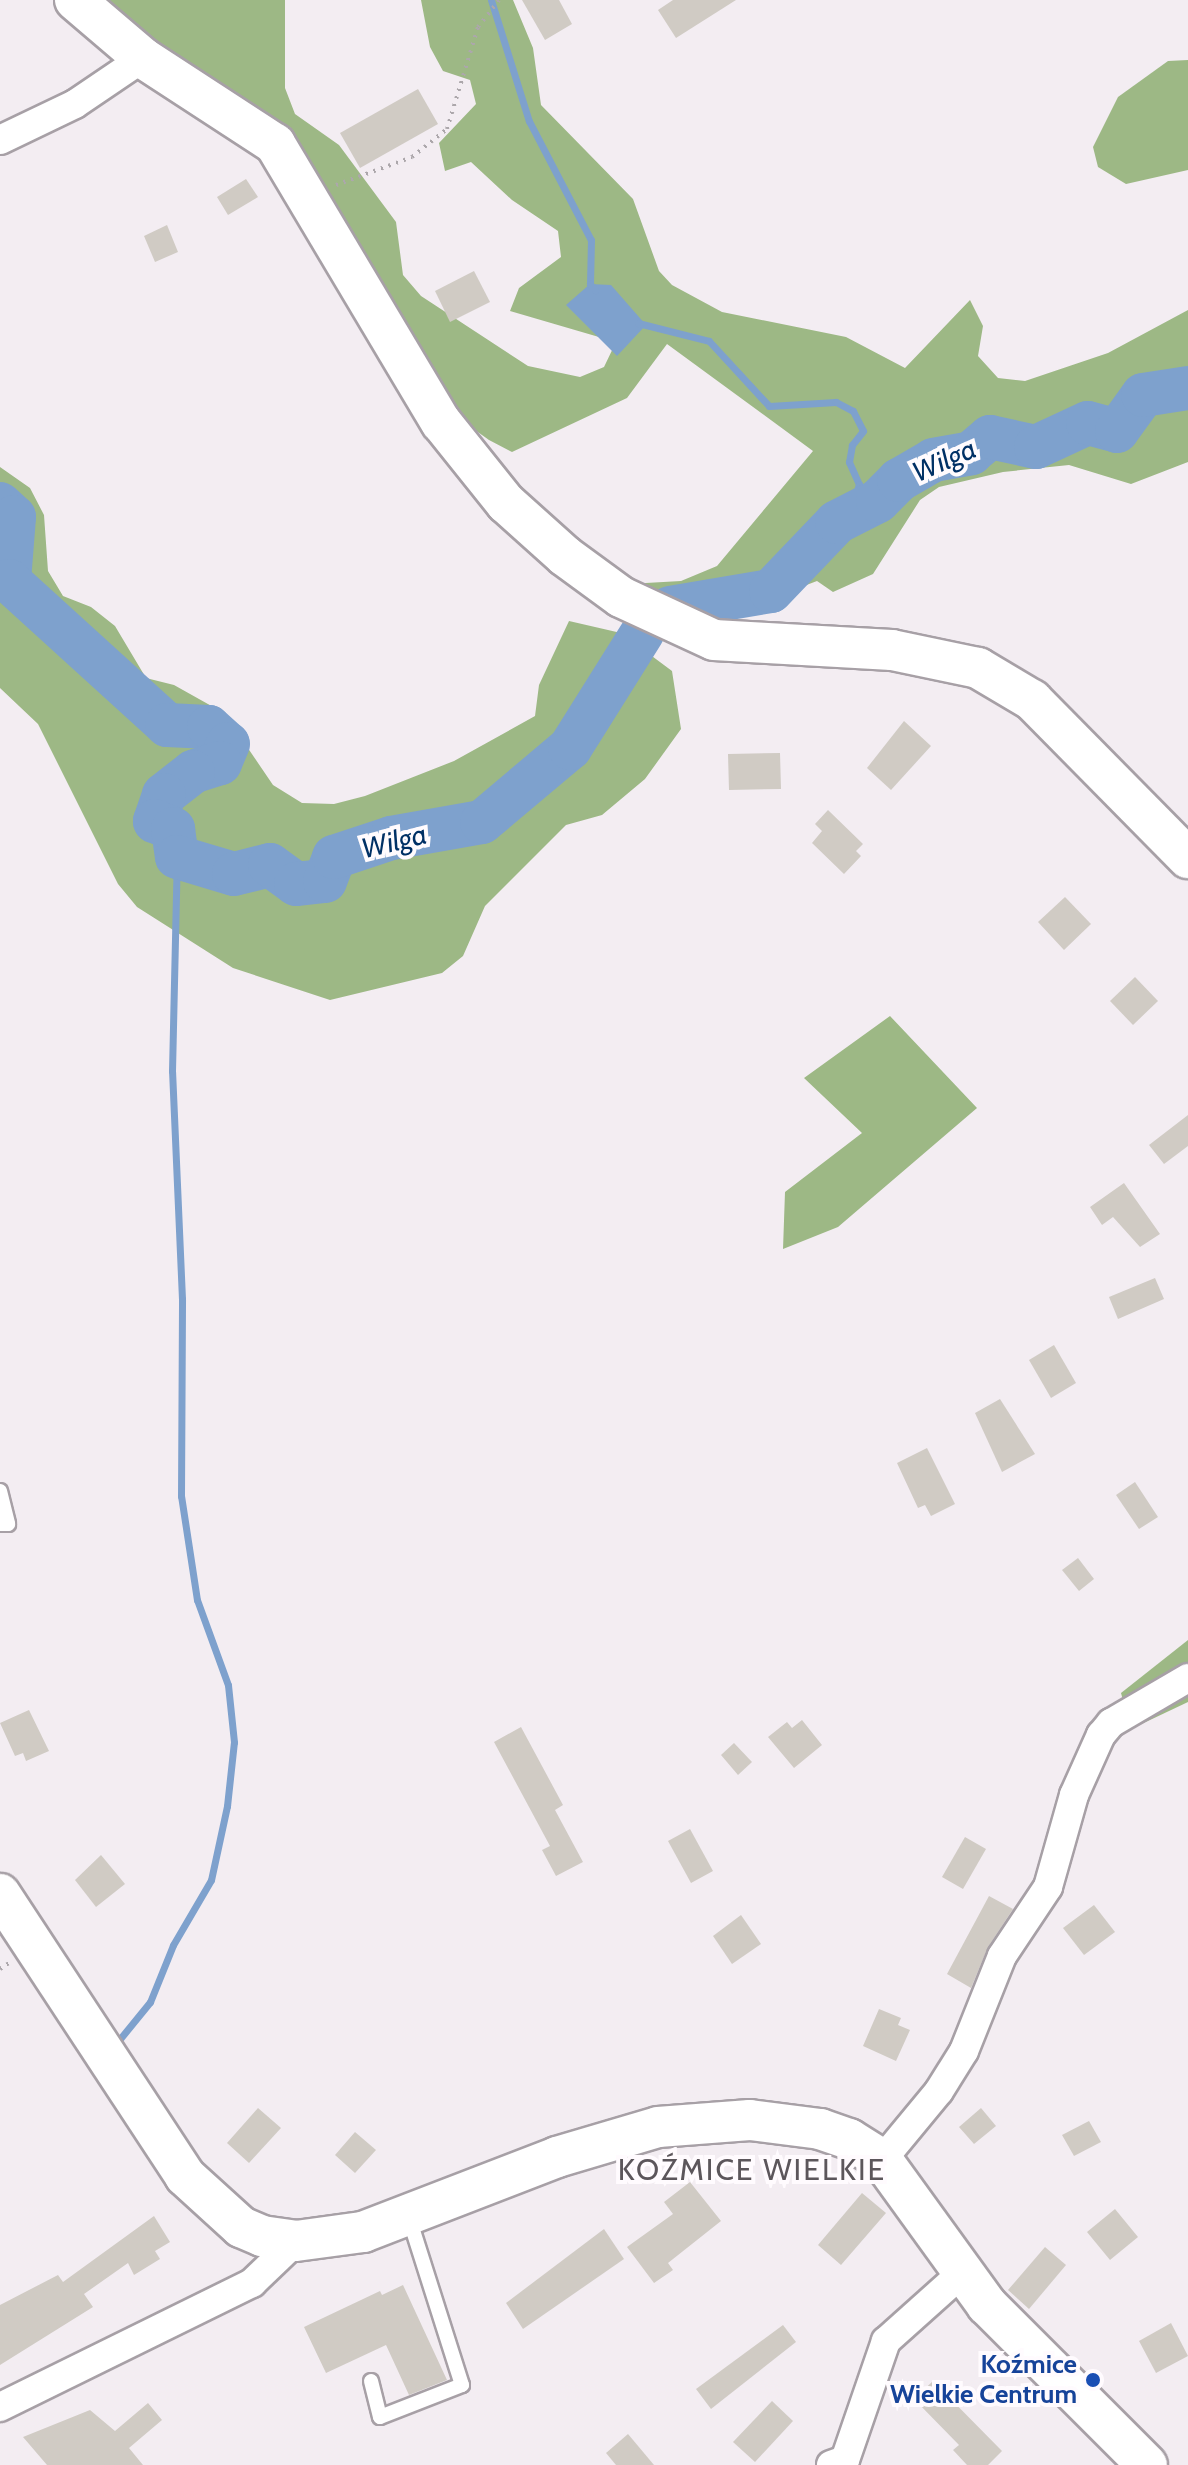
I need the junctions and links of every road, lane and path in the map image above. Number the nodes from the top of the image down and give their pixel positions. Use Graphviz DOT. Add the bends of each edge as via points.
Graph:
graph roads {
  1 [pos="75,0"];
  2 [pos="499,0"];
  3 [pos="143,58"];
  4 [pos="0,140"];
  5 [pos="307,190"];
  6 [pos="1188,858"];
  7 [pos="0,1491"];
  8 [pos="0,1524"];
  9 [pos="1188,1678"];
  10 [pos="0,1894"];
  11 [pos="882,2160"];
  12 [pos="409,2218"];
  13 [pos="296,2241"];
  14 [pos="962,2273"];
  15 [pos="371,2381"];
  16 [pos="0,2407"];
  17 [pos="1125,2457"];
  18 [pos="831,2465"];
  1 -- 3 [label="street"];
  2 -- 5 [label="path" via="478,27 447,129 412,157 349,183"];
  3 -- 4 [label="street" via="75,104"];
  3 -- 5 [label="street" via="275,144"];
  5 -- 6 [label="street" via="364,300 441,422 534,531 621,597 714,640 892,650 978,668 1032,700"];
  7 -- 8 [label="lane" via="8,1524"];
  9 -- 11 [label="street" via="1111,1723 1101,1735 1074,1795 1048,1887 1002,1956 964,2051 939,2091"];
  10 -- 13 [label="street" via="185,2176 241,2227"];
  11 -- 12 [label="street" via="849,2139 820,2129 750,2120 700,2121 630,2134 557,2157"];
  11 -- 14 [label="street"];
  12 -- 13 [label="street" via="326,2239"];
  12 -- 15 [label="lane" via="462,2385 380,2417"];
  13 -- 16 [label="street" via="252,2283"];
  14 -- 17 [label="street"];
  14 -- 18 [label="street" via="886,2341 845,2460"];
}
